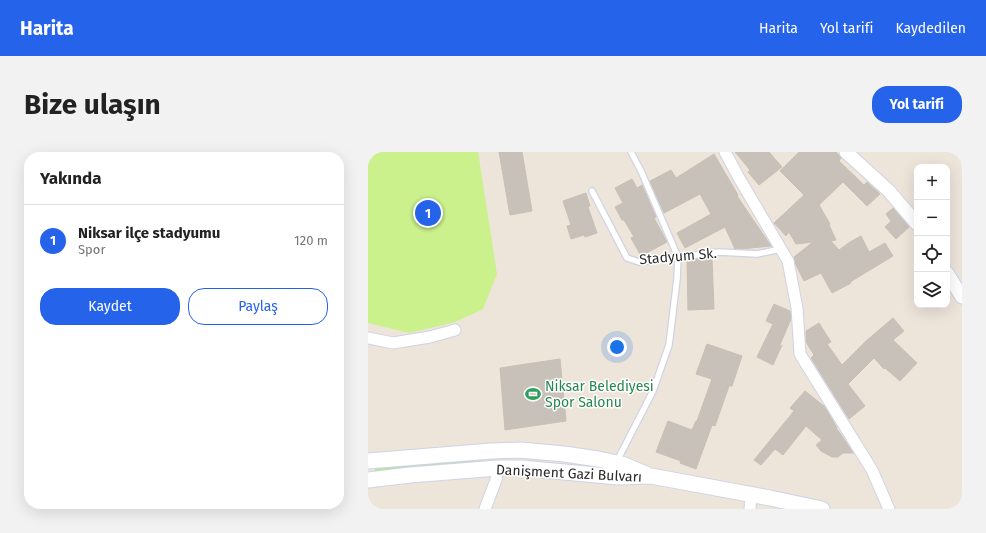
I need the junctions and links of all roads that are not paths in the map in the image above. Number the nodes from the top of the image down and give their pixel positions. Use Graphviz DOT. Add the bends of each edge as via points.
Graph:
graph roads {
  1 [pos="631,152"];
  2 [pos="725,152"];
  3 [pos="846,152"];
  4 [pos="592,191"];
  5 [pos="914,220"];
  6 [pos="781,249"];
  7 [pos="678,257"];
  8 [pos="950,278"];
  9 [pos="962,297"];
  10 [pos="455,330"];
  11 [pos="368,338"];
  12 [pos="368,461"];
  13 [pos="616,463"];
  14 [pos="498,468"];
  15 [pos="651,476"];
  16 [pos="368,480"];
  17 [pos="750,502"];
  18 [pos="485,509"];
  19 [pos="822,509"];
  20 [pos="889,509"];
  1 -- 7 [label="lane"];
  2 -- 6 [label="street"];
  3 -- 5 [label="street" via="890,191"];
  4 -- 7 [label="lane, Stadyum Sk." via="627,258 639,262"];
  6 -- 7 [label="lane, Stadyum Sk." via="757,254 719,252"];
  6 -- 20 [label="street" via="788,261 797,308 800,354 872,470"];
  7 -- 13 [label="lane" via="669,345 653,391"];
  8 -- 9 [label="street"];
  10 -- 11 [label="street" via="430,338 393,343"];
  12 -- 13 [label="main road, Danişment Gazi Bulvarı" via="520,450"];
  13 -- 15 [label="main road, Danişment Gazi Bulvarı"];
  14 -- 15 [label="main road, Danişment Gazi Bulvarı" via="618,477"];
  14 -- 16 [label="main road, Danişment Gazi Bulvarı"];
  14 -- 18 [label="street"];
  15 -- 17 [label="main road, Danişment Gazi Bulvarı"];
  17 -- 19 [label="main road, Danişment Gazi Bulvarı"];
}
